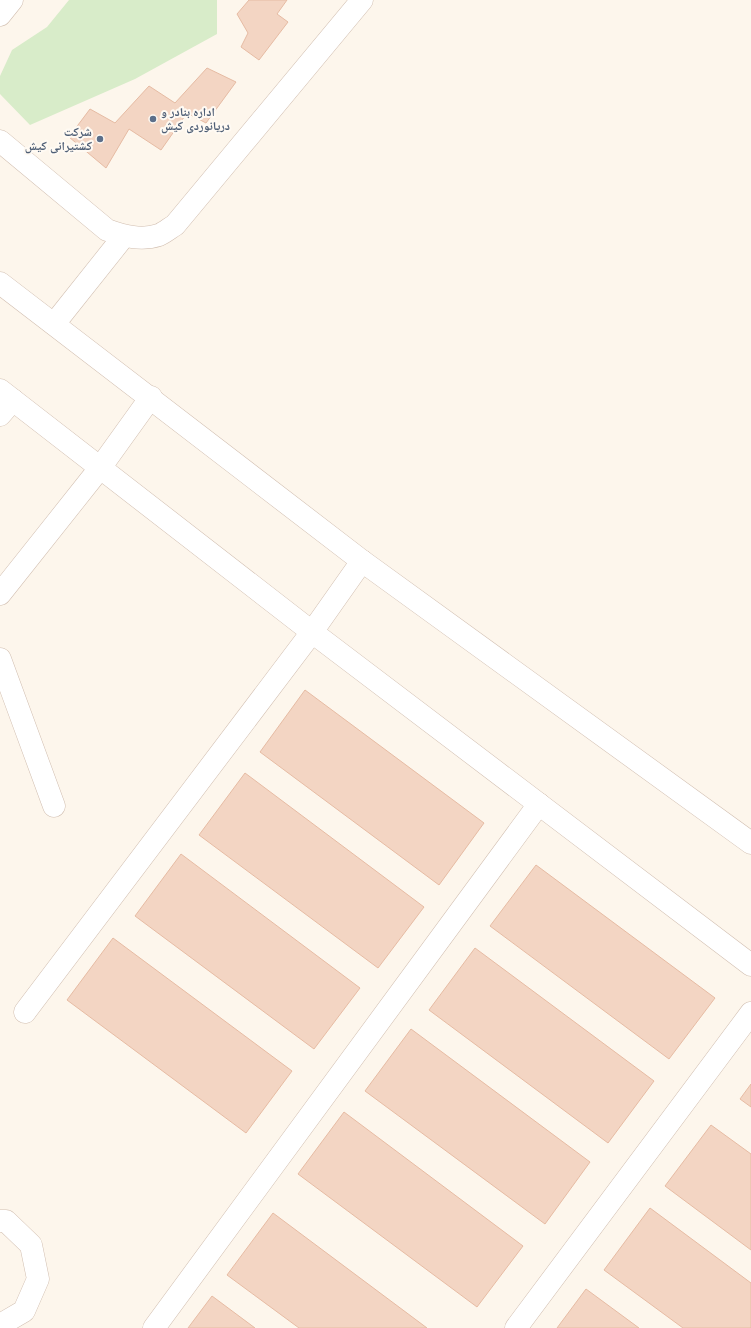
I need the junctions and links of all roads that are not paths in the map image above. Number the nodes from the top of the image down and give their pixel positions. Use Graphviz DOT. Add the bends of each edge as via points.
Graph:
graph roads {
  1 [pos="12,0"];
  2 [pos="362,0"];
  3 [pos="0,15"];
  4 [pos="0,141"];
  5 [pos="124,236"];
  6 [pos="0,283"];
  7 [pos="54,324"];
  8 [pos="151,398"];
  9 [pos="4,402"];
  10 [pos="100,468"];
  11 [pos="362,561"];
  12 [pos="0,594"];
  13 [pos="312,632"];
  14 [pos="0,659"];
  15 [pos="539,804"];
  16 [pos="54,806"];
  17 [pos="751,843"];
  18 [pos="751,965"];
  19 [pos="25,1012"];
  20 [pos="751,1013"];
  21 [pos="0,1220"];
  22 [pos="0,1325"];
  23 [pos="154,1328"];
  24 [pos="516,1328"];
  1 -- 3 [label="street"];
  2 -- 5 [label="street" via="175,225 159,234 142,238"];
  4 -- 5 [label="street" via="107,230"];
  5 -- 7 [label="street"];
  6 -- 7 [label="street"];
  7 -- 8 [label="street"];
  8 -- 10 [label="street"];
  8 -- 11 [label="street"];
  9 -- 10 [label="street"];
  10 -- 12 [label="street"];
  10 -- 13 [label="street"];
  11 -- 13 [label="street"];
  11 -- 17 [label="street"];
  13 -- 15 [label="street"];
  13 -- 19 [label="street"];
  14 -- 16 [label="street"];
  15 -- 18 [label="street"];
  15 -- 23 [label="street"];
  20 -- 24 [label="street"];
  21 -- 22 [label="street" via="6,1221 31,1245 38,1279 24,1311"];
}
